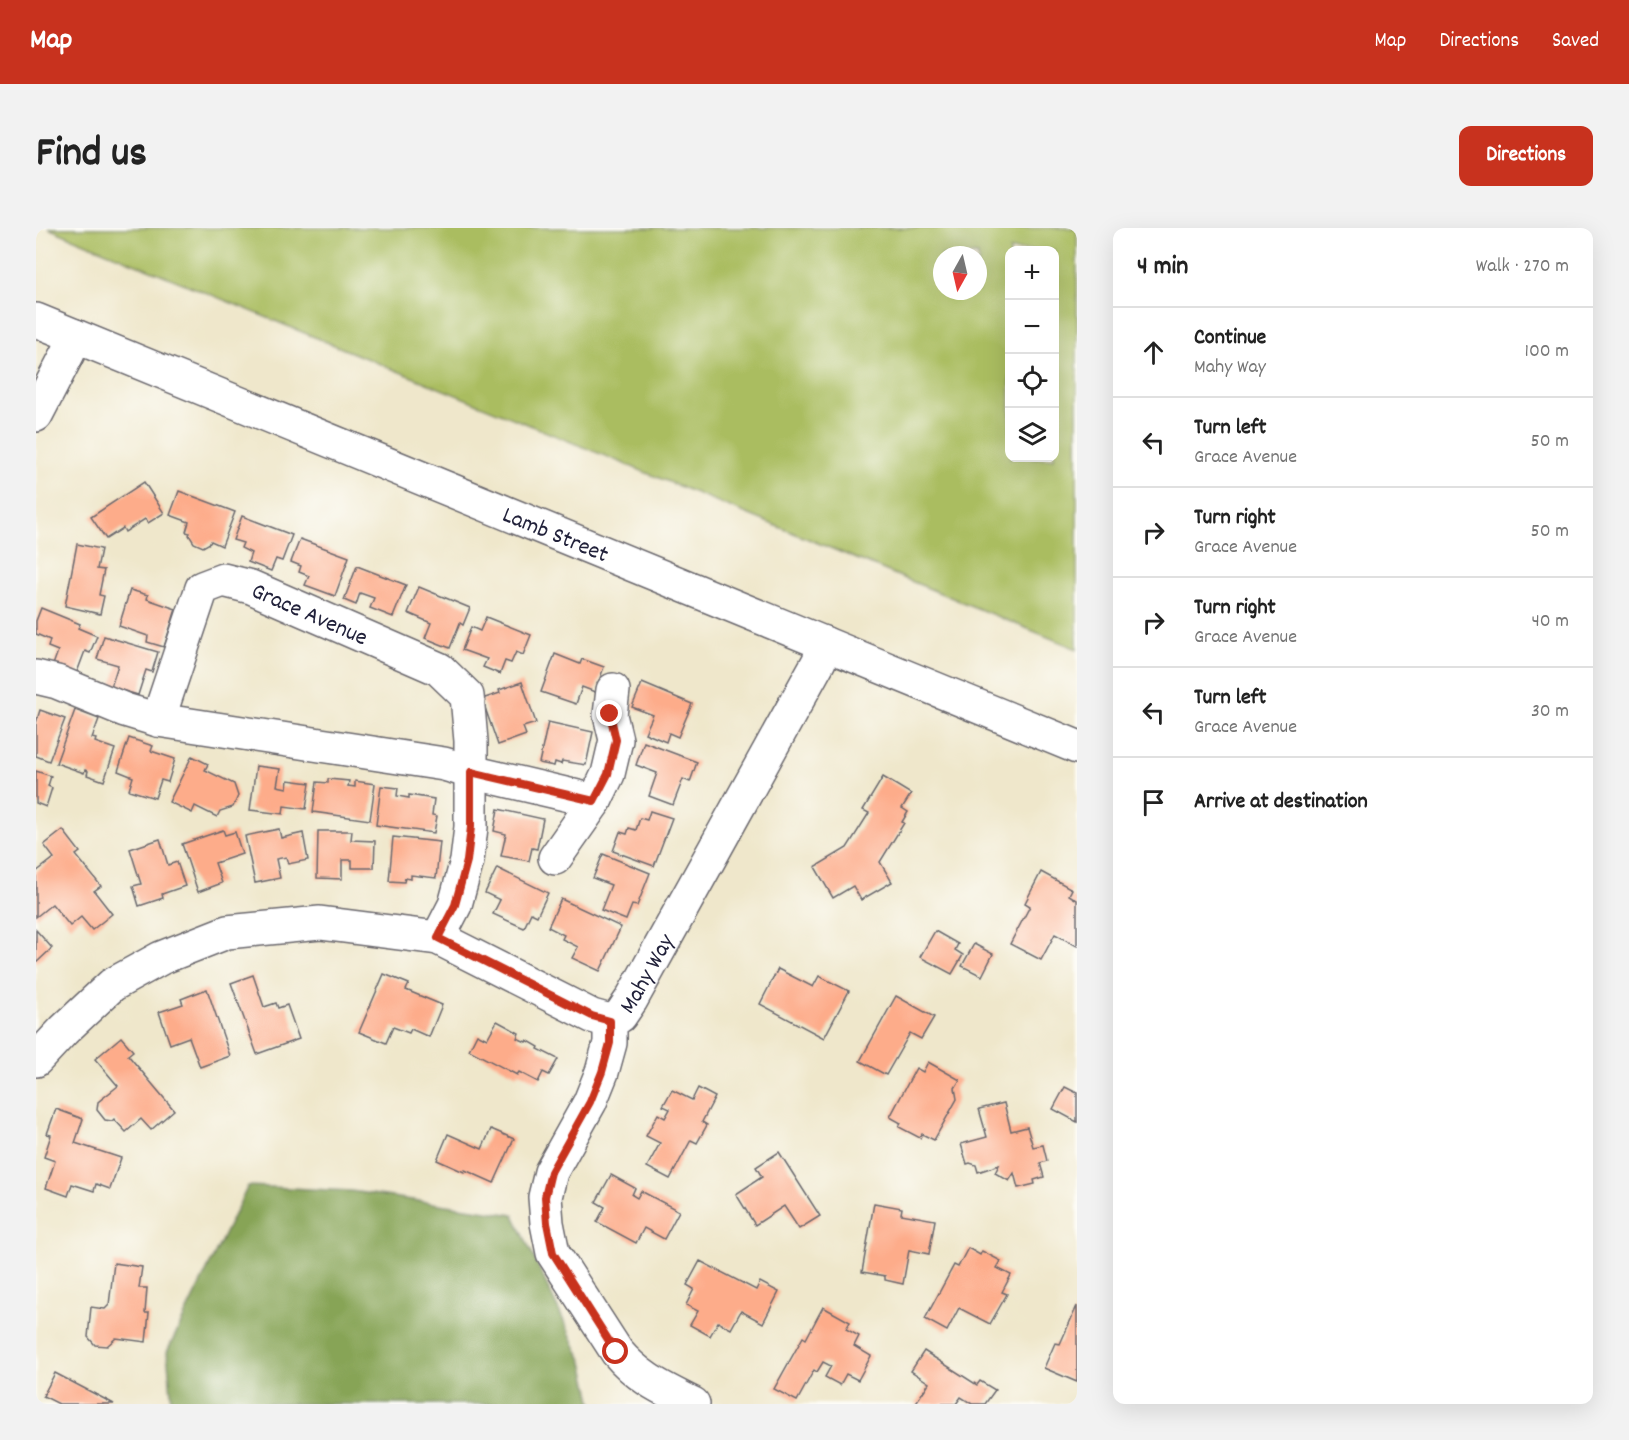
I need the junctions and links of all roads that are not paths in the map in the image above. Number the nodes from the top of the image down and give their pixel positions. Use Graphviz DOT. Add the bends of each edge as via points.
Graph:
graph roads {
  1 [pos="36,320"];
  2 [pos="75,336"];
  3 [pos="36,415"];
  4 [pos="824,643"];
  5 [pos="36,677"];
  6 [pos="613,690"];
  7 [pos="158,720"];
  8 [pos="1077,747"];
  9 [pos="471,772"];
  10 [pos="594,801"];
  11 [pos="555,858"];
  12 [pos="438,938"];
  13 [pos="610,1021"];
  14 [pos="36,1060"];
  15 [pos="693,1404"];
  1 -- 2 [label="street, Lamb Street"];
  2 -- 3 [label="street"];
  2 -- 4 [label="street, Lamb Street"];
  4 -- 8 [label="street, Lamb Street"];
  4 -- 13 [label="street, Mahy Way" via="819,661 631,1000 620,1016"];
  5 -- 7 [label="street"];
  6 -- 10 [label="street" via="610,714 616,740 608,774"];
  7 -- 9 [label="street" via="444,764"];
  7 -- 9 [label="street, Grace Avenue" via="202,588 224,580 251,587 439,669 467,696"];
  9 -- 10 [label="street"];
  9 -- 12 [label="street, Grace Avenue" via="467,861 455,905"];
  10 -- 11 [label="street"];
  12 -- 13 [label="street" via="592,1016"];
  12 -- 14 [label="street" via="320,923 227,932 161,958 112,985"];
  13 -- 15 [label="street, Mahy Way" via="610,1043 602,1072 549,1180 545,1197 553,1253 628,1365"];
}
